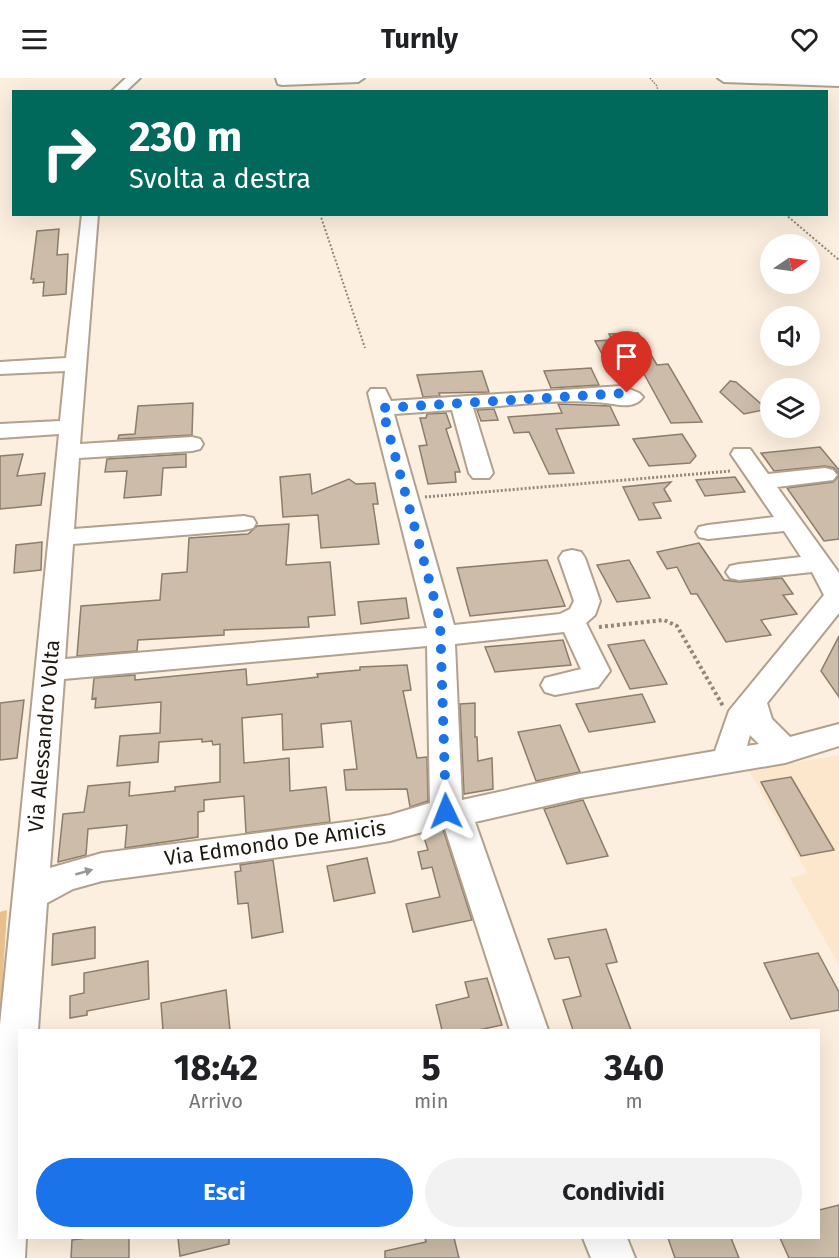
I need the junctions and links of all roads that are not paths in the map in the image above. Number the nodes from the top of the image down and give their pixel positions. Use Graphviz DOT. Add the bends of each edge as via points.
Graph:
graph roads {
  1 [pos="134,78"];
  2 [pos="282,78"];
  3 [pos="358,78"];
  4 [pos="724,78"];
  5 [pos="839,82"];
  6 [pos="119,90"];
  7 [pos="90,216"];
  8 [pos="74,364"];
  9 [pos="0,368"];
  10 [pos="593,395"];
  11 [pos="461,403"];
  12 [pos="0,431"];
  13 [pos="67,440"];
  14 [pos="192,444"];
  15 [pos="481,473"];
  16 [pos="825,475"];
  17 [pos="791,523"];
  18 [pos="244,524"];
  19 [pos="708,532"];
  20 [pos="60,538"];
  21 [pos="572,558"];
  22 [pos="819,563"];
  23 [pos="739,572"];
  24 [pos="839,595"];
  25 [pos="573,625"];
  26 [pos="441,635"];
  27 [pos="49,670"];
  28 [pos="555,685"];
  29 [pos="752,702"];
  30 [pos="839,735"];
  31 [pos="785,751"];
  32 [pos="727,762"];
  33 [pos="451,812"];
  34 [pos="30,895"];
  35 [pos="528,1029"];
  36 [pos="4,1185"];
  37 [pos="605,1239"];
  38 [pos="3,1258"];
  39 [pos="614,1258"];
  1 -- 6 [label="street"];
  2 -- 3 [label="street"];
  4 -- 5 [label="street"];
  7 -- 8 [label="street, Via Alessandro Volta"];
  8 -- 9 [label="street"];
  8 -- 13 [label="street, Via Alessandro Volta"];
  10 -- 11 [label="street"];
  11 -- 15 [label="street"];
  11 -- 26 [label="street" via="380,401"];
  12 -- 13 [label="street"];
  13 -- 14 [label="street"];
  13 -- 20 [label="street, Via Alessandro Volta"];
  16 -- 17 [label="street" via="752,468"];
  17 -- 19 [label="street"];
  17 -- 22 [label="street"];
  18 -- 20 [label="street"];
  20 -- 27 [label="street, Via Alessandro Volta"];
  21 -- 25 [label="street" via="587,601"];
  22 -- 23 [label="street"];
  22 -- 24 [label="street"];
  24 -- 29 [label="street"];
  25 -- 26 [label="street"];
  25 -- 28 [label="street" via="596,674 588,680"];
  26 -- 27 [label="street"];
  26 -- 33 [label="street"];
  27 -- 34 [label="street, Via Alessandro Volta"];
  29 -- 31 [label="street" via="759,724"];
  29 -- 32 [label="street" via="736,729"];
  30 -- 31 [label="street, Via Edmondo De Amicis"];
  31 -- 32 [label="street, Via Edmondo De Amicis"];
  32 -- 33 [label="street, Via Edmondo De Amicis"];
  34 -- 33 [label="street, Via Edmondo De Amicis, one-way" via="64,877 102,867 354,834"];
  33 -- 35 [label="street"];
  34 -- 36 [label="street, Via Alessandro Volta"];
  36 -- 38 [label="street, Via Alessandro Volta"];
  37 -- 39 [label="street"];
}
